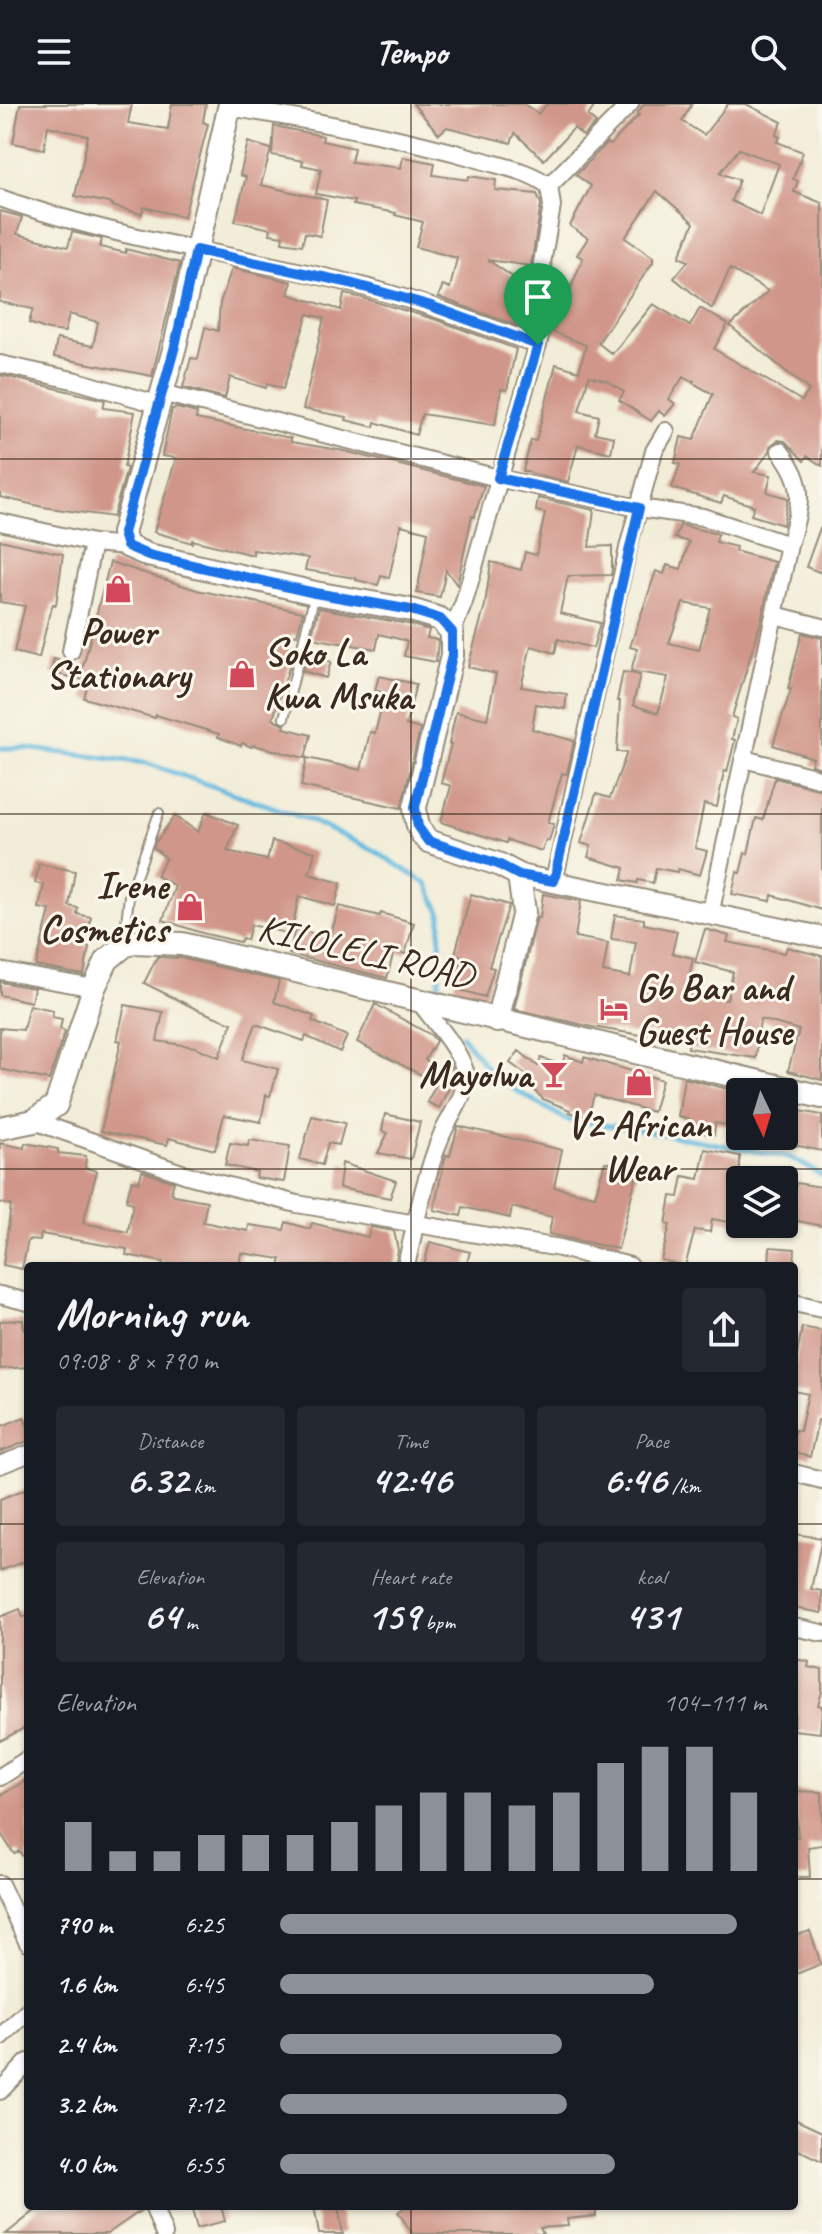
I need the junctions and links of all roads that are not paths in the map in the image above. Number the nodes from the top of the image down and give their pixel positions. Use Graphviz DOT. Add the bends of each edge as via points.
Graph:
graph roads {
  1 [pos="630,104"];
  2 [pos="230,105"];
  3 [pos="549,186"];
  4 [pos="0,198"];
  5 [pos="196,250"];
  6 [pos="538,345"];
  7 [pos="0,364"];
  8 [pos="160,398"];
  9 [pos="666,431"];
  10 [pos="780,451"];
  11 [pos="498,478"];
  12 [pos="639,508"];
  13 [pos="0,522"];
  14 [pos="93,543"];
  15 [pos="789,545"];
  16 [pos="127,546"];
  17 [pos="315,593"];
  18 [pos="775,615"];
  19 [pos="822,627"];
  20 [pos="452,632"];
  21 [pos="71,651"];
  22 [pos="284,718"];
  23 [pos="744,759"];
  24 [pos="822,779"];
  25 [pos="159,813"];
  26 [pos="519,875"];
  27 [pos="554,881"];
  28 [pos="710,915"];
  29 [pos="822,937"];
  30 [pos="124,946"];
  31 [pos="0,971"];
  32 [pos="94,988"];
  33 [pos="417,998"];
  34 [pos="497,1021"];
  35 [pos="822,1097"];
  36 [pos="34,1121"];
  37 [pos="0,1128"];
  38 [pos="415,1225"];
  39 [pos="407,1262"];
  40 [pos="614,1262"];
  41 [pos="0,1295"];
  42 [pos="24,1301"];
  43 [pos="798,1304"];
  44 [pos="822,1309"];
  45 [pos="24,1456"];
  46 [pos="0,1465"];
  47 [pos="798,1474"];
  48 [pos="822,1480"];
  49 [pos="798,1628"];
  50 [pos="822,1633"];
  51 [pos="24,1762"];
  52 [pos="0,1777"];
  53 [pos="0,1884"];
  54 [pos="24,1935"];
  55 [pos="24,2015"];
  56 [pos="0,2037"];
  57 [pos="24,2066"];
  58 [pos="0,2091"];
  59 [pos="155,2210"];
  60 [pos="164,2234"];
  1 -- 3 [label="street"];
  2 -- 3 [label="street" via="422,145 527,174"];
  2 -- 5 [label="main road"];
  3 -- 6 [label="street" via="552,206 542,263 549,305"];
  4 -- 5 [label="street"];
  5 -- 6 [label="street" via="346,282"];
  5 -- 8 [label="main road"];
  6 -- 11 [label="street"];
  7 -- 8 [label="street"];
  8 -- 11 [label="street"];
  8 -- 16 [label="main road" via="123,533"];
  9 -- 12 [label="street" via="654,451"];
  10 -- 15 [label="street" via="800,492"];
  11 -- 12 [label="street"];
  11 -- 20 [label="street"];
  12 -- 15 [label="street" via="703,517"];
  12 -- 27 [label="street"];
  13 -- 14 [label="street"];
  14 -- 16 [label="street"];
  14 -- 21 [label="street"];
  15 -- 18 [label="street"];
  16 -- 17 [label="main road"];
  17 -- 20 [label="main road" via="411,610 440,619"];
  17 -- 22 [label="lane"];
  18 -- 19 [label="street"];
  18 -- 23 [label="street"];
  20 -- 26 [label="main road" via="452,656 415,807 418,827 428,841"];
  23 -- 24 [label="street"];
  23 -- 28 [label="street"];
  25 -- 30 [label="lane" via="129,896"];
  26 -- 27 [label="street"];
  26 -- 34 [label="main road" via="524,912"];
  27 -- 28 [label="street"];
  28 -- 29 [label="street"];
  30 -- 32 [label="main road" via="107,960"];
  30 -- 33 [label="main road, KILOLELI ROAD" via="147,941 182,944"];
  31 -- 32 [label="street"];
  32 -- 36 [label="main road" via="62,1094"];
  33 -- 34 [label="main road, KILOLELI ROAD"];
  33 -- 38 [label="street" via="453,1048 466,1082 441,1136"];
  34 -- 35 [label="main road, KILOLELI ROAD"];
  36 -- 37 [label="main road"];
  36 -- 38 [label="street" via="187,1175 297,1204"];
  38 -- 39 [label="street"];
  38 -- 40 [label="street"];
  41 -- 42 [label="street"];
  43 -- 44 [label="street"];
  45 -- 46 [label="street"];
  47 -- 48 [label="street"];
  49 -- 50 [label="street"];
  51 -- 52 [label="street"];
  53 -- 54 [label="street"];
  55 -- 56 [label="street"];
  57 -- 58 [label="street"];
  59 -- 60 [label="street"];
}
